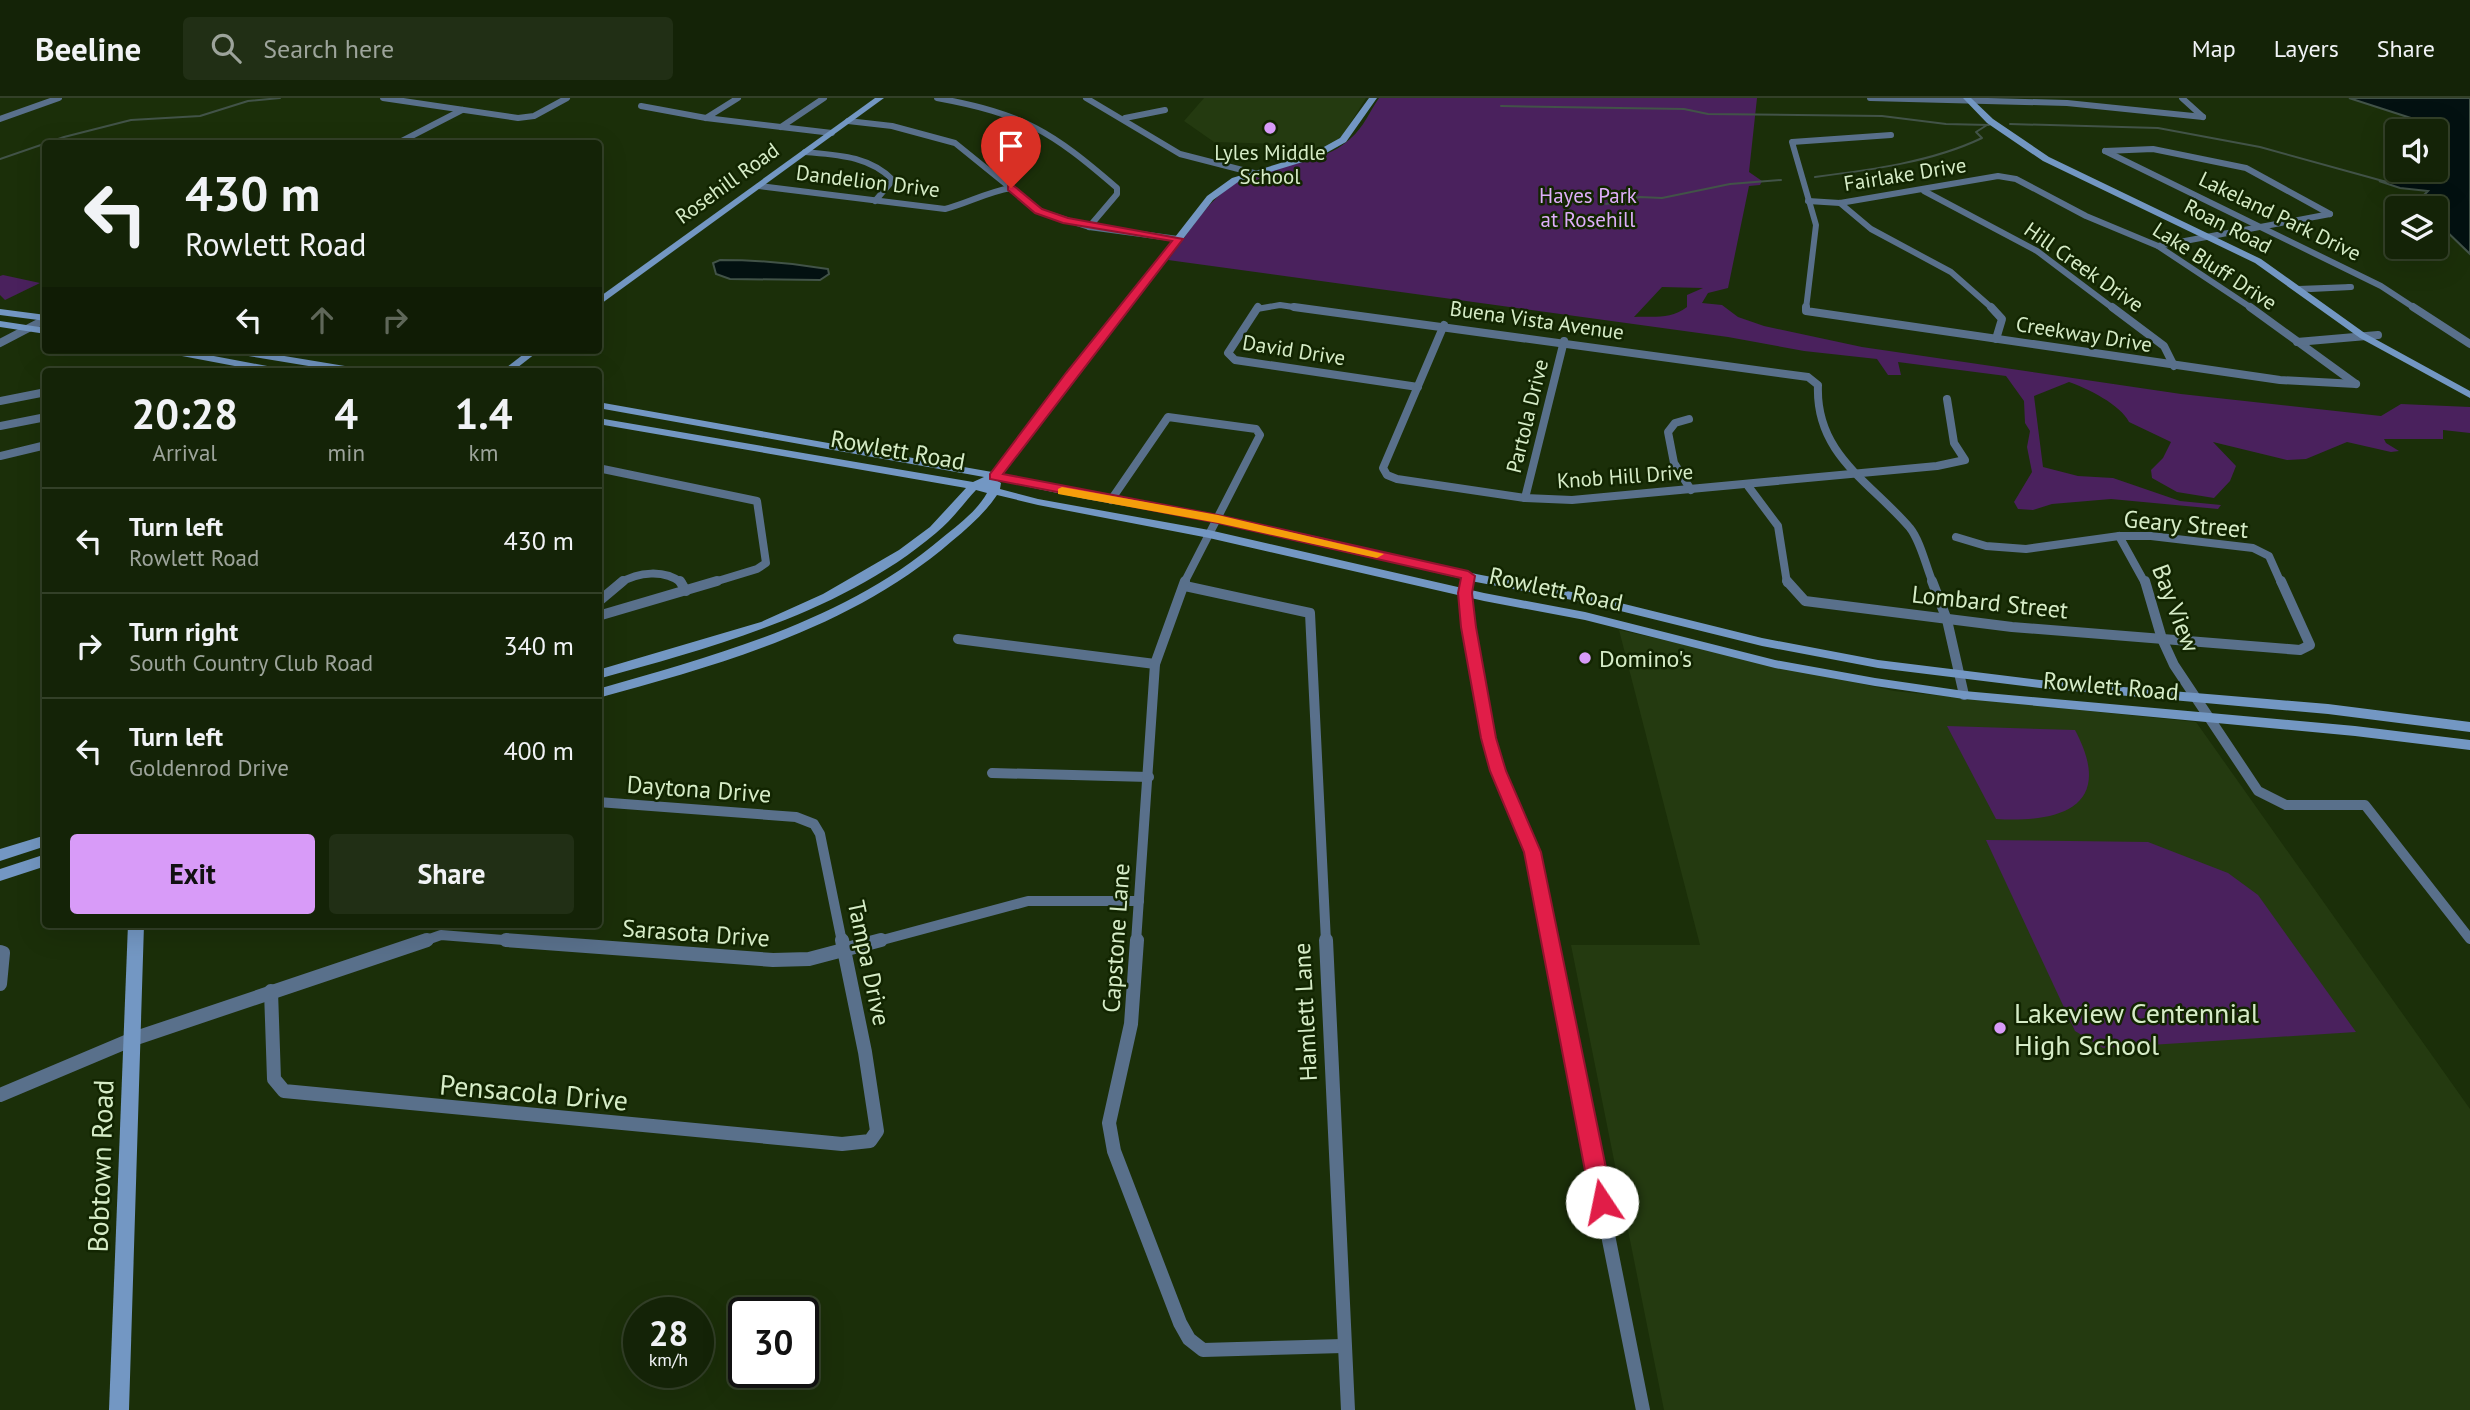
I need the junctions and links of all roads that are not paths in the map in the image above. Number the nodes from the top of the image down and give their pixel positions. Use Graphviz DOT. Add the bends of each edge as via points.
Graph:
graph roads {
  1 [pos="54,98"];
  2 [pos="383,98"];
  3 [pos="567,98"];
  4 [pos="651,98"];
  5 [pos="738,98"];
  6 [pos="824,98"];
  7 [pos="880,98"];
  8 [pos="937,98"];
  9 [pos="1086,98"];
  10 [pos="1373,98"];
  11 [pos="1870,98"];
  12 [pos="2182,98"];
  13 [pos="1911,99"];
  14 [pos="1973,100"];
  15 [pos="462,110"];
  16 [pos="1166,110"];
  17 [pos="706,118"];
  18 [pos="1125,118"];
  19 [pos="0,119"];
  20 [pos="848,121"];
  21 [pos="781,127"];
  22 [pos="832,133"];
  23 [pos="1891,135"];
  24 [pos="403,140"];
  25 [pos="805,152"];
  26 [pos="1254,173"];
  27 [pos="2007,176"];
  28 [pos="759,186"];
  29 [pos="1011,188"];
  30 [pos="1924,191"];
  31 [pos="875,201"];
  32 [pos="1808,201"];
  33 [pos="1840,203"];
  34 [pos="1089,226"];
  35 [pos="2266,227"];
  36 [pos="2216,237"];
  37 [pos="1178,239"];
  38 [pos="2158,246"];
  39 [pos="2381,286"];
  40 [pos="2298,289"];
  41 [pos="2311,289"];
  42 [pos="602,300"];
  43 [pos="1266,305"];
  44 [pos="0,312"];
  45 [pos="42,317"];
  46 [pos="42,320"];
  47 [pos="0,324"];
  48 [pos="1444,325"];
  49 [pos="28,328"];
  50 [pos="42,330"];
  51 [pos="2378,335"];
  52 [pos="2363,336"];
  53 [pos="1996,339"];
  54 [pos="1564,341"];
  55 [pos="2297,342"];
  56 [pos="0,343"];
  57 [pos="2470,344"];
  58 [pos="181,354"];
  59 [pos="247,354"];
  60 [pos="530,354"];
  61 [pos="2174,366"];
  62 [pos="229,367"];
  63 [pos="338,368"];
  64 [pos="511,368"];
  65 [pos="2356,384"];
  66 [pos="2470,386"];
  67 [pos="1418,387"];
  68 [pos="42,393"];
  69 [pos="2470,395"];
  70 [pos="1947,399"];
  71 [pos="0,401"];
  72 [pos="602,406"];
  73 [pos="614,409"];
  74 [pos="42,418"];
  75 [pos="602,418"];
  76 [pos="1689,419"];
  77 [pos="602,422"];
  78 [pos="0,426"];
  79 [pos="42,446"];
  80 [pos="0,456"];
  81 [pos="602,469"];
  82 [pos="1856,475"];
  83 [pos="995,476"];
  84 [pos="974,486"];
  85 [pos="1748,486"];
  86 [pos="995,490"];
  87 [pos="1691,490"];
  88 [pos="1525,498"];
  89 [pos="1111,500"];
  90 [pos="1218,519"];
  91 [pos="1209,534"];
  92 [pos="2119,536"];
  93 [pos="1956,537"];
  94 [pos="1468,576"];
  95 [pos="1185,586"];
  96 [pos="686,591"];
  97 [pos="1465,593"];
  98 [pos="602,598"];
  99 [pos="1617,606"];
  100 [pos="602,615"];
  101 [pos="1947,620"];
  102 [pos="1613,623"];
  103 [pos="733,635"];
  104 [pos="958,639"];
  105 [pos="2162,639"];
  106 [pos="1762,642"];
  107 [pos="2306,648"];
  108 [pos="741,650"];
  109 [pos="1768,662"];
  110 [pos="1156,664"];
  111 [pos="602,674"];
  112 [pos="1961,676"];
  113 [pos="602,693"];
  114 [pos="1964,695"];
  115 [pos="2192,696"];
  116 [pos="2206,718"];
  117 [pos="2465,726"];
  118 [pos="2470,744"];
  119 [pos="992,773"];
  120 [pos="1149,777"];
  121 [pos="602,802"];
  122 [pos="796,817"];
  123 [pos="42,841"];
  124 [pos="0,855"];
  125 [pos="42,861"];
  126 [pos="0,876"];
  127 [pos="1139,901"];
  128 [pos="136,928"];
  129 [pos="2470,939"];
  130 [pos="845,948"];
  131 [pos="0,952"];
  132 [pos="0,984"];
  133 [pos="271,991"];
  134 [pos="133,1039"];
  135 [pos="0,1095"];
  136 [pos="877,1131"];
  137 [pos="1343,1346"];
  138 [pos="119,1410"];
  139 [pos="1348,1410"];
  140 [pos="1643,1410"];
  1 -- 19 [label="street"];
  2 -- 15 [label="street"];
  3 -- 15 [label="street" via="534,116 518,118"];
  4 -- 17 [label="street" via="641,106"];
  5 -- 17 [label="street"];
  6 -- 21 [label="street"];
  7 -- 20 [label="street, Rosehill Road"];
  8 -- 34 [label="street" via="1022,119 1108,180 1117,194"];
  9 -- 18 [label="street"];
  10 -- 26 [label="street" via="1343,140 1316,155"];
  11 -- 13 [label="street"];
  12 -- 14 [label="street" via="2203,117 2076,104"];
  13 -- 14 [label="street"];
  14 -- 36 [label="street, Roan Road" via="1990,121 2046,159"];
  15 -- 24 [label="street"];
  16 -- 18 [label="street"];
  17 -- 21 [label="street"];
  18 -- 26 [label="street" via="1177,153"];
  20 -- 22 [label="street, Rosehill Road"];
  20 -- 29 [label="street" via="892,126 956,143"];
  21 -- 22 [label="street"];
  22 -- 25 [label="street, Rosehill Road"];
  23 -- 32 [label="street" via="1792,142"];
  25 -- 28 [label="street, Rosehill Road"];
  25 -- 31 [label="street" via="861,159 887,172 893,180"];
  26 -- 37 [label="street" via="1210,198"];
  27 -- 30 [label="street, Fairlake Drive"];
  27 -- 38 [label="street, Lake Bluff Drive"];
  28 -- 31 [label="street, Dandelion Drive"];
  28 -- 42 [label="street, Rosehill Road"];
  29 -- 31 [label="street, Dandelion Drive" via="984,193 954,208"];
  29 -- 34 [label="street" via="1039,211"];
  30 -- 33 [label="street, Fairlake Drive"];
  30 -- 61 [label="street, Hill Creek Drive" via="2037,251 2164,346"];
  32 -- 33 [label="street, Fairlake Drive"];
  32 -- 53 [label="street, Creekway Drive" via="1815,225 1806,312"];
  33 -- 53 [label="street" via="1862,223 1934,261 1988,303 2002,319"];
  34 -- 37 [label="street"];
  35 -- 35 [label="street, Lakeland Park Drive" via="2330,214 2246,168 2153,149 2105,151"];
  35 -- 36 [label="street"];
  35 -- 39 [label="street, Lakeland Park Drive"];
  36 -- 38 [label="street"];
  36 -- 40 [label="street, Roan Road"];
  36 -- 41 [label="street, Roan Road" via="2274,263"];
  37 -- 83 [label="street"];
  38 -- 55 [label="street, Lake Bluff Drive"];
  39 -- 41 [label="street"];
  39 -- 57 [label="street, Lakeland Park Drive"];
  40 -- 41 [label="street"];
  40 -- 52 [label="street, Roan Road"];
  41 -- 51 [label="street, Roan Road"];
  43 -- 48 [label="street, Buena Vista Avenue"];
  43 -- 67 [label="street, David Drive" via="1259,306 1228,353 1230,358"];
  44 -- 45 [label="street"];
  46 -- 49 [label="street"];
  47 -- 49 [label="street"];
  48 -- 54 [label="street, Buena Vista Avenue"];
  48 -- 67 [label="street, Knob Hill Drive"];
  49 -- 50 [label="street"];
  49 -- 56 [label="street"];
  51 -- 52 [label="street"];
  51 -- 66 [label="street, Roan Road"];
  52 -- 55 [label="street"];
  52 -- 69 [label="street, Roan Road"];
  53 -- 61 [label="street, Creekway Drive"];
  54 -- 82 [label="street, Buena Vista Avenue" via="1803,375 1818,385 1821,422"];
  54 -- 88 [label="street, Partola Drive"];
  55 -- 65 [label="street, Lake Bluff Drive"];
  58 -- 62 [label="street"];
  59 -- 62 [label="street"];
  59 -- 63 [label="street"];
  60 -- 64 [label="street"];
  61 -- 65 [label="street, Creekway Drive" via="2313,384"];
  67 -- 88 [label="street, Knob Hill Drive" via="1382,468 1387,475"];
  68 -- 71 [label="street"];
  70 -- 82 [label="street, Knob Hill Drive" via="1954,443 1965,460"];
  72 -- 73 [label="street, Rowlett Road"];
  73 -- 75 [label="street"];
  73 -- 83 [label="street, Rowlett Road"];
  74 -- 78 [label="street"];
  76 -- 87 [label="street" via="1675,423 1668,432 1674,463"];
  77 -- 84 [label="street, Rowlett Road"];
  79 -- 80 [label="street"];
  81 -- 96 [label="street" via="757,501 766,563"];
  82 -- 85 [label="street, Knob Hill Drive"];
  82 -- 101 [label="street" via="1912,530"];
  83 -- 84 [label="street"];
  83 -- 86 [label="street"];
  83 -- 89 [label="street, Rowlett Road"];
  84 -- 86 [label="street, Rowlett Road"];
  84 -- 103 [label="street" via="934,529 885,565 793,614"];
  85 -- 87 [label="street, Knob Hill Drive"];
  85 -- 101 [label="street, Lombard Street" via="1780,530 1786,583 1792,593 1827,606"];
  86 -- 91 [label="street, Rowlett Road" via="1050,505"];
  86 -- 108 [label="street" via="956,532 906,573 840,611"];
  87 -- 88 [label="street, Knob Hill Drive" via="1572,500"];
  89 -- 90 [label="street, Rowlett Road"];
  89 -- 90 [label="street, Capstone Lane" via="1167,417 1256,429 1260,435"];
  90 -- 91 [label="street, Capstone Lane"];
  90 -- 94 [label="street, Rowlett Road"];
  91 -- 95 [label="street, Capstone Lane"];
  91 -- 97 [label="street, Rowlett Road"];
  92 -- 93 [label="street, Geary Street" via="2026,549 1986,546"];
  92 -- 105 [label="street, Bay View" via="2143,575"];
  92 -- 107 [label="street, Geary Street" via="2176,538 2263,551 2310,645"];
  94 -- 97 [label="street"];
  94 -- 99 [label="street, Rowlett Road"];
  95 -- 110 [label="street, Capstone Lane"];
  95 -- 137 [label="street, Hamlett Lane" via="1310,613"];
  96 -- 98 [label="street" via="677,579 636,573"];
  96 -- 100 [label="street"];
  97 -- 102 [label="street, Rowlett Road"];
  97 -- 140 [label="street" via="1491,749 1532,852"];
  99 -- 102 [label="street"];
  99 -- 106 [label="street, Rowlett Road"];
  101 -- 105 [label="street, Lombard Street"];
  101 -- 112 [label="street"];
  102 -- 109 [label="street, Rowlett Road"];
  103 -- 108 [label="street"];
  103 -- 111 [label="street"];
  104 -- 110 [label="street"];
  105 -- 107 [label="street, Lombard Street"];
  105 -- 115 [label="street, Bay View"];
  106 -- 109 [label="street"];
  106 -- 112 [label="street, Rowlett Road"];
  108 -- 113 [label="street"];
  109 -- 114 [label="street, Rowlett Road"];
  110 -- 120 [label="street, Capstone Lane"];
  112 -- 114 [label="street"];
  112 -- 115 [label="street, Rowlett Road"];
  114 -- 116 [label="street, Rowlett Road"];
  115 -- 116 [label="street, Bay View"];
  115 -- 117 [label="street, Rowlett Road"];
  116 -- 118 [label="street, Rowlett Road"];
  116 -- 129 [label="street, Bay View" via="2265,797 2286,804 2365,805"];
  117 -- 118 [label="street"];
  119 -- 120 [label="street"];
  120 -- 127 [label="street, Capstone Lane"];
  121 -- 122 [label="street, Daytona Drive"];
  122 -- 130 [label="street, Tampa Drive" via="814,824 820,834"];
  123 -- 124 [label="street"];
  125 -- 126 [label="street"];
  127 -- 130 [label="street, Sarasota Drive" via="1028,901"];
  127 -- 137 [label="street, Capstone Lane" via="1131,1024 1109,1123 1114,1151 1180,1323 1189,1339 1203,1350"];
  128 -- 134 [label="street, Bobtown Road"];
  130 -- 133 [label="street, Sarasota Drive" via="809,959 773,960 441,935"];
  130 -- 136 [label="street, Tampa Drive"];
  131 -- 132 [label="street"];
  133 -- 134 [label="street, Sarasota Drive"];
  133 -- 136 [label="street, Pensacola Drive" via="274,1079 284,1091 803,1142 863,1143"];
  134 -- 135 [label="street, Sarasota Drive"];
  134 -- 138 [label="street, Bobtown Road"];
  137 -- 139 [label="street, Hamlett Lane"];
}
